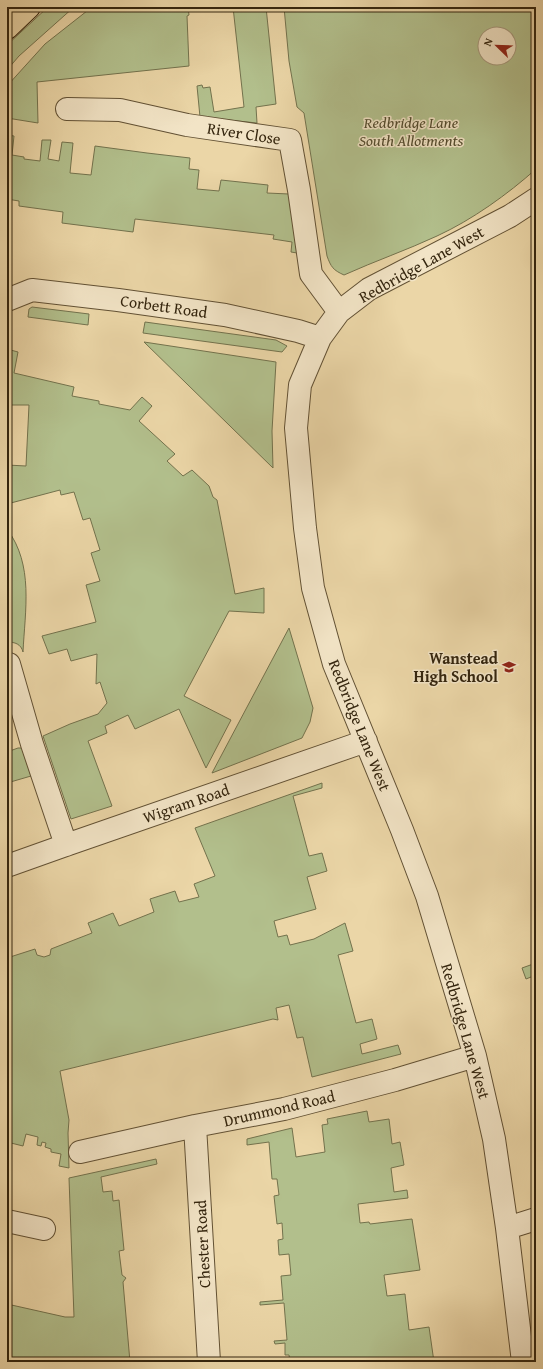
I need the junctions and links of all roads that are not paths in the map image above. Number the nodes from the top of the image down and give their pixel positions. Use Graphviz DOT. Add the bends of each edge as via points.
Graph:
graph roads {
  1 [pos="29,7"];
  2 [pos="7,28"];
  3 [pos="67,109"];
  4 [pos="536,199"];
  5 [pos="7,300"];
  6 [pos="339,312"];
  7 [pos="320,338"];
  8 [pos="9,664"];
  9 [pos="366,741"];
  10 [pos="66,844"];
  11 [pos="7,866"];
  12 [pos="475,1056"];
  13 [pos="196,1126"];
  14 [pos="80,1152"];
  15 [pos="536,1219"];
  16 [pos="7,1221"];
  17 [pos="507,1228"];
  18 [pos="44,1229"];
  19 [pos="209,1362"];
  20 [pos="523,1362"];
  1 -- 2 [label="highway"];
  3 -- 6 [label="street, River Close" via="120,110 187,124 290,140 311,274"];
  4 -- 6 [label="street, Redbridge Lane West" via="510,216 369,289"];
  5 -- 7 [label="street, Corbett Road" via="32,290 118,300 225,315"];
  6 -- 7 [label="street, Redbridge Lane West"];
  7 -- 9 [label="street, Redbridge Lane West" via="300,385 296,428 305,528 313,588 334,664"];
  8 -- 10 [label="street" via="32,744"];
  9 -- 10 [label="street, Wigram Road"];
  9 -- 12 [label="street, Redbridge Lane West" via="427,896"];
  10 -- 11 [label="street, Wigram Road"];
  12 -- 13 [label="street, Drummond Road" via="395,1080 284,1108"];
  12 -- 17 [label="street, Redbridge Lane West" via="494,1139"];
  13 -- 14 [label="street, Drummond Road"];
  13 -- 19 [label="street, Chester Road"];
  15 -- 17 [label="street"];
  16 -- 18 [label="street"];
  17 -- 20 [label="street, Redbridge Lane West"];
}
